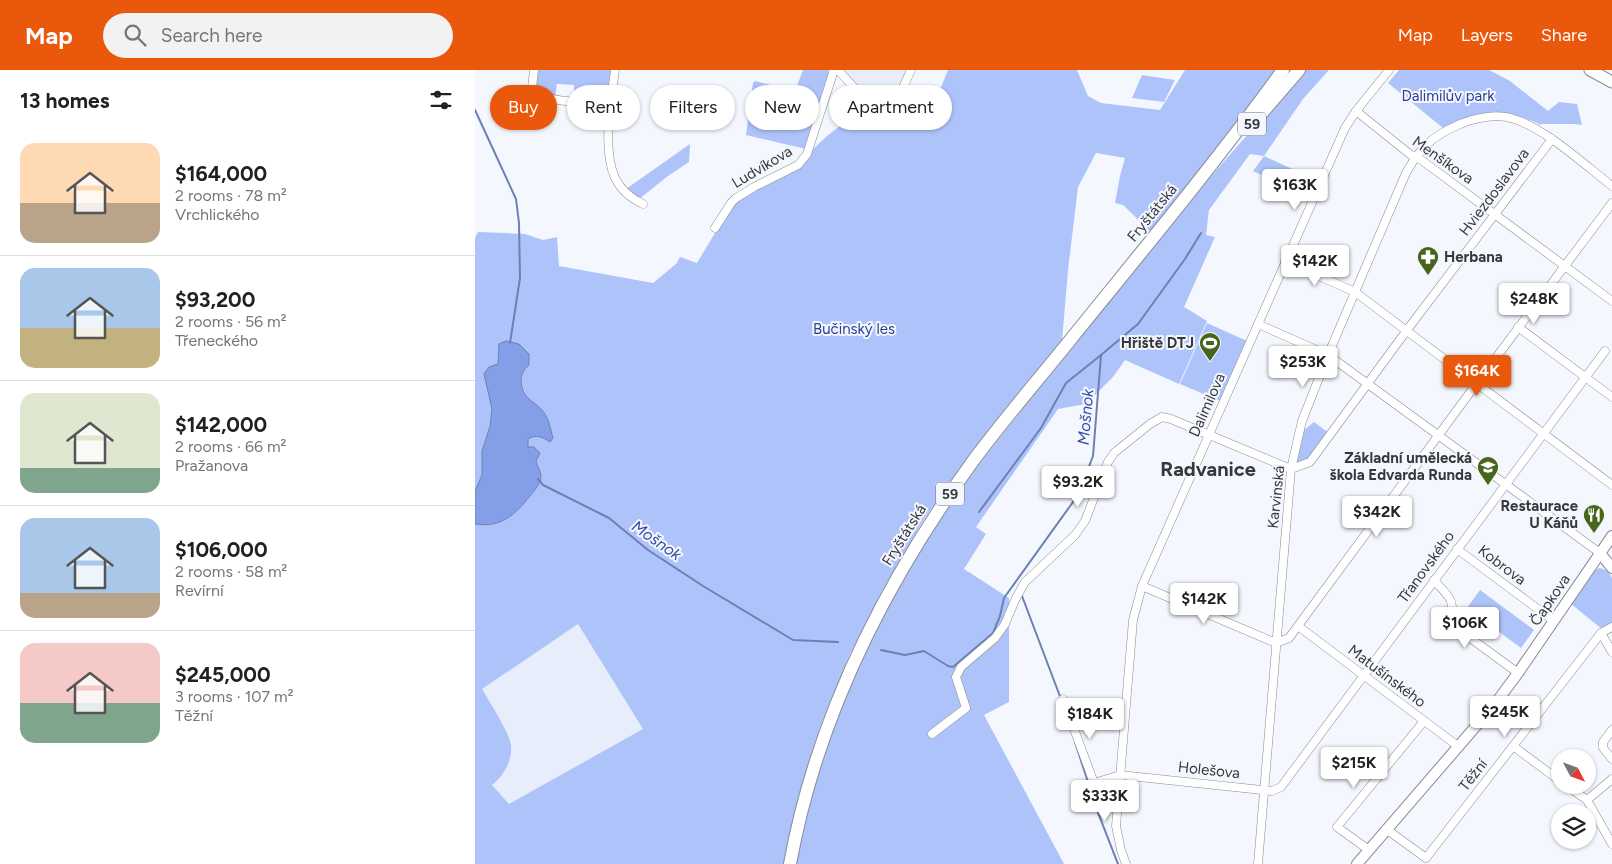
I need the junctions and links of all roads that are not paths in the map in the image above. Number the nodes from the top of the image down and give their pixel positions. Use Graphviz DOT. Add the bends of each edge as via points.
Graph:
graph roads {
  1 [pos="534,70"];
  2 [pos="615,70"];
  3 [pos="834,70"];
  4 [pos="838,70"];
  5 [pos="911,70"];
  6 [pos="1283,70"];
  7 [pos="1299,70"];
  8 [pos="1389,70"];
  9 [pos="1590,70"];
  10 [pos="1612,82"];
  11 [pos="613,85"];
  12 [pos="567,100"];
  13 [pos="1356,110"];
  14 [pos="609,130"];
  15 [pos="1552,139"];
  16 [pos="1415,156"];
  17 [pos="1203,176"];
  18 [pos="1612,186"];
  19 [pos="1612,203"];
  20 [pos="643,204"];
  21 [pos="1495,214"];
  22 [pos="715,228"];
  23 [pos="1285,262"];
  24 [pos="1565,266"];
  25 [pos="1355,292"];
  26 [pos="1612,301"];
  27 [pos="1257,324"];
  28 [pos="1519,327"];
  29 [pos="1407,330"];
  30 [pos="1605,351"];
  31 [pos="1328,355"];
  32 [pos="1585,377"];
  33 [pos="1477,383"];
  34 [pos="1368,384"];
  35 [pos="1612,397"];
  36 [pos="1543,432"];
  37 [pos="1209,434"];
  38 [pos="1439,435"];
  39 [pos="1291,469"];
  40 [pos="1505,484"];
  41 [pos="1612,485"];
  42 [pos="1612,536"];
  43 [pos="1457,548"];
  44 [pos="1599,553"];
  45 [pos="1612,568"];
  46 [pos="1434,580"];
  47 [pos="1141,586"];
  48 [pos="1554,621"];
  49 [pos="1298,626"];
  50 [pos="1612,627"];
  51 [pos="1601,633"];
  52 [pos="1276,643"];
  53 [pos="1612,652"];
  54 [pos="1518,673"];
  55 [pos="1363,676"];
  56 [pos="1063,699"];
  57 [pos="1424,722"];
  58 [pos="1612,730"];
  59 [pos="932,734"];
  60 [pos="1513,746"];
  61 [pos="1459,748"];
  62 [pos="1612,759"];
  63 [pos="1551,774"];
  64 [pos="1120,775"];
  65 [pos="1612,779"];
  66 [pos="1265,790"];
  67 [pos="1579,794"];
  68 [pos="1587,800"];
  69 [pos="1386,830"];
  70 [pos="1612,844"];
  71 [pos="1369,850"];
  72 [pos="790,864"];
  73 [pos="1126,864"];
  74 [pos="1258,864"];
  75 [pos="1357,864"];
  1 -- 12 [label="street" via="532,88 536,93 545,98"];
  2 -- 11 [label="street"];
  3 -- 22 [label="street, Ludvíkova" via="807,154 798,165 736,198"];
  4 -- 5 [label="street" via="879,111 890,110"];
  6 -- 17 [label="main road, Fryštátská / 59"];
  7 -- 17 [label="main road, Fryštátská / 59"];
  8 -- 13 [label="street, Dalimilova"];
  9 -- 10 [label="main road"];
  13 -- 16 [label="street, Menšíkova"];
  13 -- 23 [label="street, Dalimilova"];
  14 -- 20 [label="street" via="615,178 624,190"];
  15 -- 16 [label="street, Karvinská" via="1535,127 1512,118 1486,117 1442,132"];
  15 -- 18 [label="street, Karvinská"];
  15 -- 21 [label="street, Hviezdoslavova"];
  16 -- 21 [label="street, Menšíkova"];
  16 -- 25 [label="street, Karvinská"];
  17 -- 72 [label="main road, Fryštátská / 59" via="974,460 908,557 856,656 826,729 807,789"];
  19 -- 24 [label="street"];
  21 -- 24 [label="street, Menšíkova"];
  21 -- 29 [label="street, Hviezdoslavova"];
  23 -- 25 [label="street"];
  23 -- 27 [label="street, Dalimilova"];
  24 -- 26 [label="street, Menšíkova"];
  24 -- 28 [label="street"];
  25 -- 29 [label="street"];
  25 -- 31 [label="street, Karvinská"];
  27 -- 31 [label="street"];
  27 -- 37 [label="street, Dalimilova"];
  28 -- 32 [label="street"];
  28 -- 33 [label="street"];
  29 -- 33 [label="street"];
  29 -- 34 [label="street, Hviezdoslavova"];
  30 -- 32 [label="street, Třanovského"];
  31 -- 34 [label="street"];
  31 -- 39 [label="street, Karvinská" via="1302,421"];
  32 -- 35 [label="street"];
  32 -- 36 [label="street, Třanovského"];
  33 -- 36 [label="street"];
  33 -- 38 [label="street"];
  34 -- 38 [label="street"];
  34 -- 39 [label="street, Hviezdoslavova" via="1310,462"];
  36 -- 40 [label="street, Třanovského"];
  36 -- 41 [label="street"];
  37 -- 39 [label="street"];
  37 -- 47 [label="street, Dalimilova"];
  37 -- 59 [label="street" via="1162,417 1114,453 1085,521 1025,582 995,638 961,667 956,677 966,708"];
  38 -- 40 [label="street"];
  38 -- 49 [label="street"];
  39 -- 52 [label="street, Karvinská"];
  40 -- 43 [label="street, Třanovského"];
  40 -- 44 [label="street"];
  42 -- 44 [label="street, Čapkova"];
  43 -- 46 [label="street, Třanovského"];
  43 -- 48 [label="street, Kobrova"];
  44 -- 45 [label="street"];
  44 -- 48 [label="street, Čapkova"];
  46 -- 54 [label="street" via="1452,604 1454,626"];
  46 -- 55 [label="street, Třanovského"];
  47 -- 52 [label="street"];
  47 -- 64 [label="street, Dalimilova" via="1133,620"];
  48 -- 54 [label="street, Čapkova"];
  49 -- 52 [label="street" via="1289,638"];
  49 -- 55 [label="street, Matušínského"];
  50 -- 51 [label="street, Těžní"];
  51 -- 53 [label="street"];
  51 -- 60 [label="street, Těžní"];
  52 -- 66 [label="street, Karvinská"];
  54 -- 61 [label="street, Čapkova"];
  55 -- 57 [label="street, Matušínského"];
  55 -- 66 [label="street, Třanovského" via="1281,787"];
  56 -- 64 [label="street" via="1094,783"];
  57 -- 61 [label="street, Matušínského"];
  57 -- 71 [label="street" via="1337,827"];
  58 -- 62 [label="street" via="1603,742 1603,748"];
  60 -- 63 [label="street"];
  60 -- 69 [label="street, Těžní" via="1426,858"];
  61 -- 69 [label="street, Čapkova"];
  64 -- 66 [label="street, Holešova"];
  64 -- 73 [label="street, Dalimilova" via="1116,826"];
  65 -- 68 [label="street"];
  66 -- 74 [label="street, Karvinská"];
  67 -- 68 [label="street"];
  68 -- 70 [label="street"];
  69 -- 71 [label="street, Čapkova"];
  71 -- 75 [label="street, Čapkova"];
}
